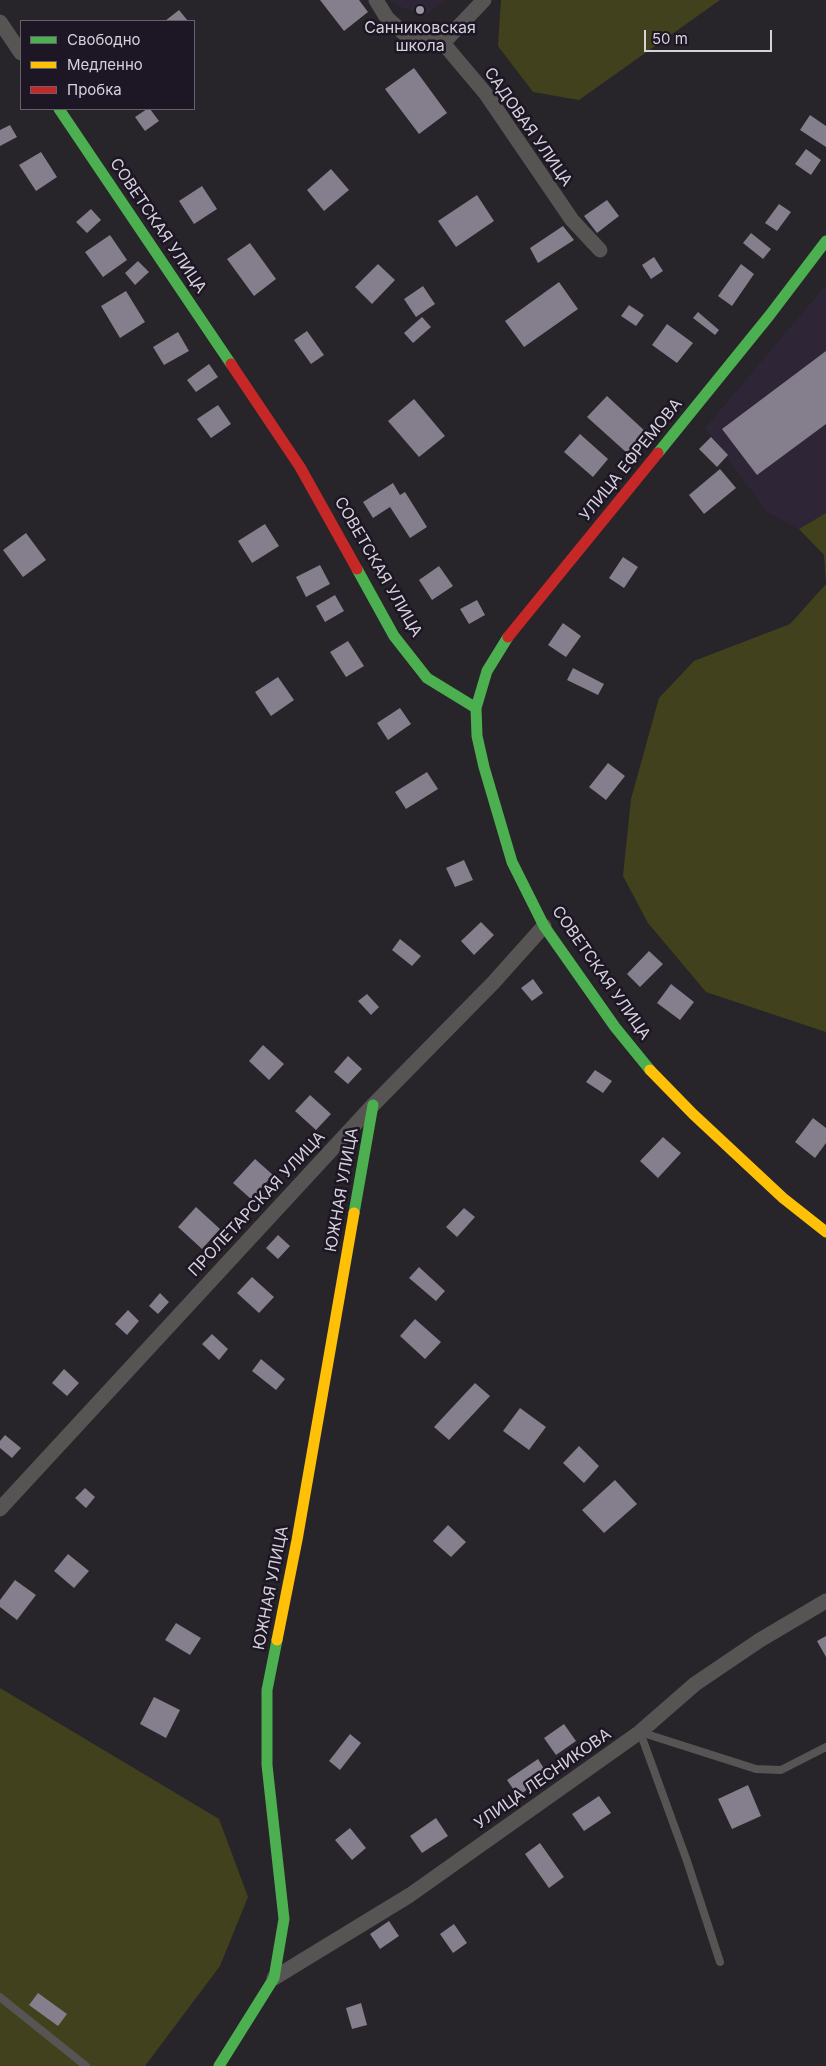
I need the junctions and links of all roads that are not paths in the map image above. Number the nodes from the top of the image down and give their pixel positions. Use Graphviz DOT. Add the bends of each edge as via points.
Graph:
graph roads {
  1 [pos="376,0"];
  2 [pos="484,0"];
  3 [pos="0,22"];
  4 [pos="443,43"];
  5 [pos="20,52"];
  6 [pos="59,110"];
  7 [pos="826,241"];
  8 [pos="600,250"];
  9 [pos="476,708"];
  10 [pos="544,926"];
  11 [pos="373,1105"];
  12 [pos="826,1232"];
  13 [pos="0,1509"];
  14 [pos="826,1601"];
  15 [pos="640,1732"];
  16 [pos="826,1747"];
  17 [pos="720,1962"];
  18 [pos="274,1978"];
  19 [pos="0,1997"];
  20 [pos="86,2066"];
  21 [pos="219,2066"];
  1 -- 4 [label="street" via="387,18 408,37"];
  2 -- 4 [label="street"];
  3 -- 5 [label="street"];
  4 -- 8 [label="street, САДОВАЯ УЛИЦА" via="486,94 572,220"];
  6 -- 9 [label="street, СОВЕТСКАЯ УЛИЦА" via="300,467 394,636 428,678"];
  7 -- 9 [label="street, УЛИЦА ЕФРЕМОВА" via="509,636 487,671"];
  9 -- 10 [label="street, СОВЕТСКАЯ УЛИЦА" via="477,736 484,767 512,862"];
  10 -- 11 [label="street, ПРОЛЕТАРСКАЯ УЛИЦА" via="493,984"];
  10 -- 12 [label="street, СОВЕТСКАЯ УЛИЦА" via="615,1027 655,1076 783,1198"];
  11 -- 13 [label="street, ПРОЛЕТАРСКАЯ УЛИЦА"];
  11 -- 18 [label="street, ЮЖНАЯ УЛИЦА" via="297,1540 267,1690 266,1764 284,1919"];
  14 -- 15 [label="street, УЛИЦА ЛЕСНИКОВА" via="695,1684"];
  15 -- 16 [label="lane" via="756,1769 781,1770"];
  15 -- 17 [label="lane"];
  15 -- 18 [label="street, УЛИЦА ЛЕСНИКОВА" via="410,1895"];
  18 -- 21 [label="street, ЮЖНАЯ УЛИЦА"];
  19 -- 20 [label="lane"];
}
